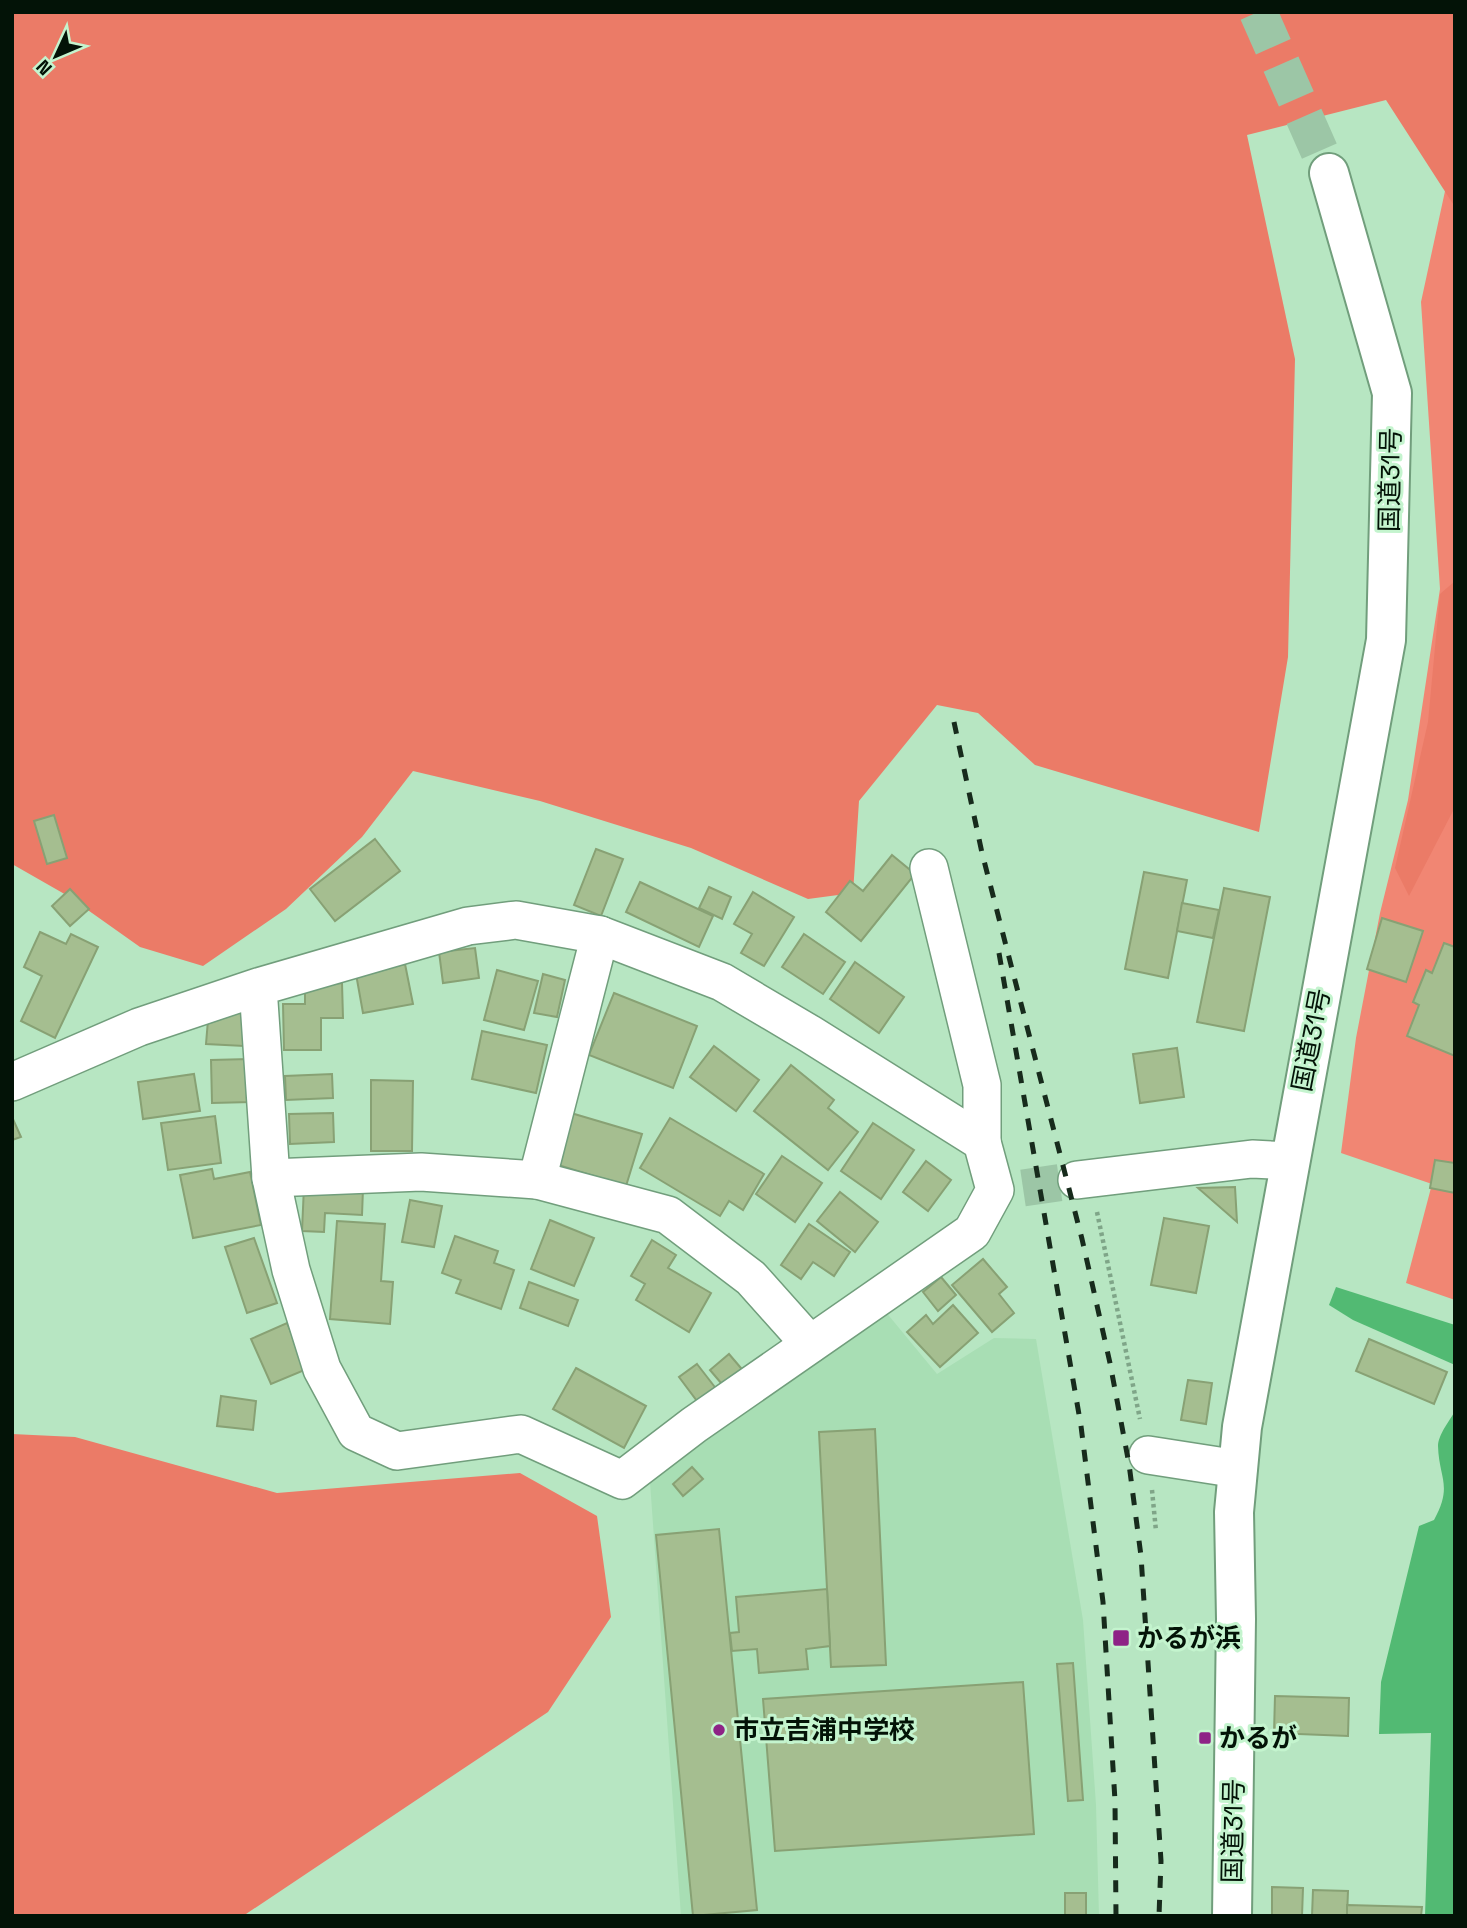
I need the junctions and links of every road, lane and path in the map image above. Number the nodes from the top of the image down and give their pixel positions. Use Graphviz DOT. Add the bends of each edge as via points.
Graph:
graph roads {
  1 [pos="1329,173"];
  2 [pos="929,868"];
  3 [pos="600,935"];
  4 [pos="258,987"];
  5 [pos="12,1082"];
  6 [pos="982,1142"];
  7 [pos="1289,1161"];
  8 [pos="271,1178"];
  9 [pos="537,1180"];
  10 [pos="1084,1180"];
  11 [pos="810,1344"];
  12 [pos="1148,1455"];
  13 [pos="1238,1469"];
  14 [pos="1156,1531"];
  15 [pos="1232,1916"];
  1 -- 7 [label="highway, 国道31号" via="1392,393 1386,640"];
  2 -- 6 [label="street" via="982,1085"];
  3 -- 4 [label="street" via="516,920 468,926"];
  3 -- 6 [label="street" via="722,982"];
  3 -- 9 [label="street"];
  4 -- 5 [label="street" via="139,1027"];
  4 -- 8 [label="street"];
  6 -- 11 [label="street" via="1009,1189 972,1232"];
  7 -- 10 [label="street" via="1252,1159"];
  7 -- 13 [label="highway, 国道31号" via="1241,1427"];
  8 -- 9 [label="street" via="421,1172"];
  8 -- 11 [label="street" via="291,1270 322,1369 356,1433 397,1451 521,1434 622,1480"];
  9 -- 11 [label="street" via="668,1215 751,1278"];
  10 -- 12 [label="path"];
  12 -- 13 [label="street"];
  12 -- 14 [label="path"];
  13 -- 15 [label="highway, 国道31号"];
}
